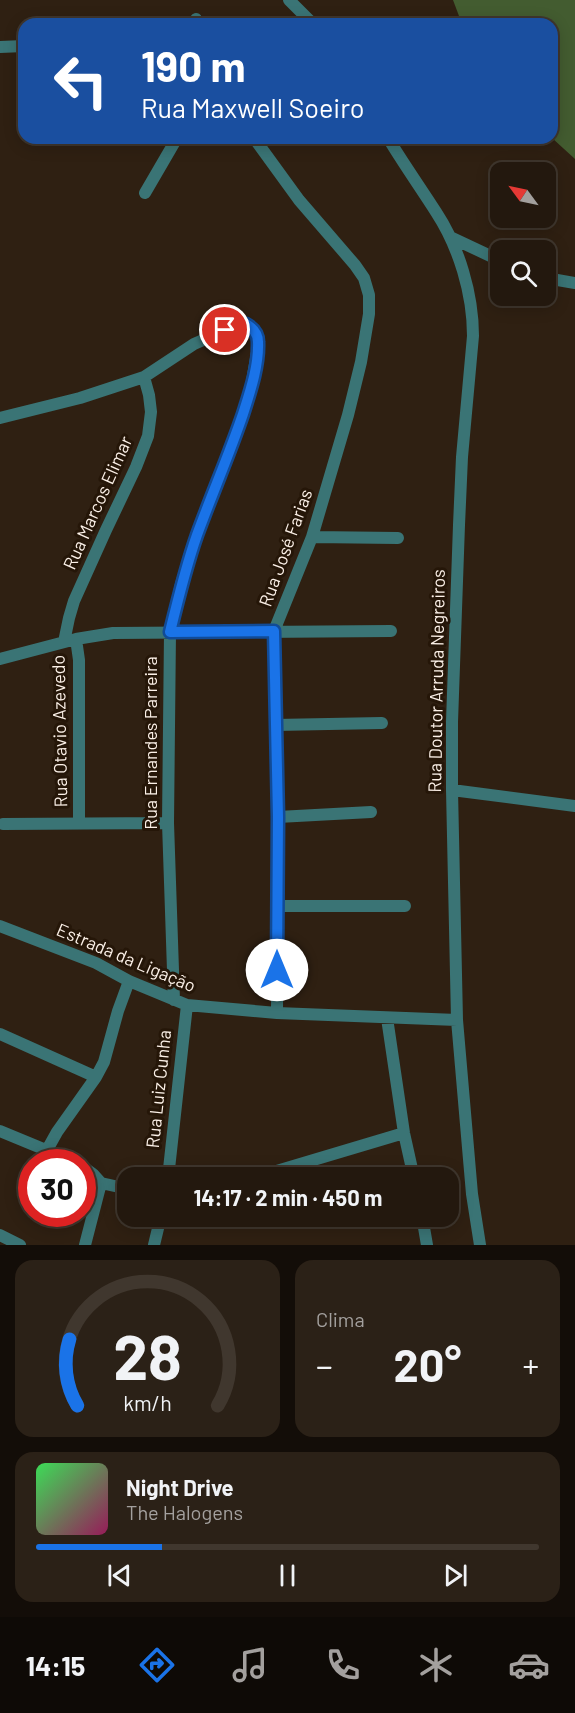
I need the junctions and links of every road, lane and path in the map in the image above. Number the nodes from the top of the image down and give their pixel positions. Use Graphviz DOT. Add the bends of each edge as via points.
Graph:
graph roads {
  1 [pos="289,0"];
  2 [pos="307,18"];
  3 [pos="18,46"];
  4 [pos="0,47"];
  5 [pos="174,144"];
  6 [pos="258,144"];
  7 [pos="392,144"];
  8 [pos="145,193"];
  9 [pos="450,237"];
  10 [pos="490,256"];
  11 [pos="556,280"];
  12 [pos="575,283"];
  13 [pos="144,377"];
  14 [pos="0,418"];
  15 [pos="312,537"];
  16 [pos="398,538"];
  17 [pos="274,631"];
  18 [pos="391,631"];
  19 [pos="170,632"];
  20 [pos="70,640"];
  21 [pos="0,659"];
  22 [pos="382,723"];
  23 [pos="275,725"];
  24 [pos="452,790"];
  25 [pos="575,806"];
  26 [pos="371,812"];
  27 [pos="278,817"];
  28 [pos="79,823"];
  29 [pos="168,823"];
  30 [pos="3,824"];
  31 [pos="277,906"];
  32 [pos="405,906"];
  33 [pos="0,926"];
  34 [pos="129,981"];
  35 [pos="174,1000"];
  36 [pos="186,1005"];
  37 [pos="277,1013"];
  38 [pos="387,1018"];
  39 [pos="457,1020"];
  40 [pos="0,1034"];
  41 [pos="96,1077"];
  42 [pos="0,1131"];
  43 [pos="404,1133"];
  44 [pos="45,1149"];
  45 [pos="48,1149"];
  46 [pos="169,1167"];
  47 [pos="291,1167"];
  48 [pos="412,1167"];
  49 [pos="96,1177"];
  50 [pos="101,1183"];
  51 [pos="117,1187"];
  52 [pos="158,1227"];
  53 [pos="424,1227"];
  54 [pos="0,1235"];
  55 [pos="20,1245"];
  56 [pos="85,1245"];
  57 [pos="154,1245"];
  58 [pos="427,1245"];
  59 [pos="480,1245"];
  1 -- 2 [label="street"];
  3 -- 4 [label="street"];
  5 -- 8 [label="street"];
  6 -- 15 [label="street, Rua José Farias" via="299,200 356,265 369,295 361,362"];
  7 -- 9 [label="street, Rua Doutor Arruda Negreiros"];
  9 -- 10 [label="street"];
  9 -- 24 [label="street, Rua Doutor Arruda Negreiros" via="473,318 462,457"];
  11 -- 12 [label="street"];
  13 -- 14 [label="street"];
  13 -- 19 [label="street, Rua Ernandes Parreira" via="201,340 246,324 255,331 258,342 251,387 193,546"];
  13 -- 20 [label="street, Rua Marcos Elimar" via="151,412 148,436 74,601 69,618"];
  15 -- 16 [label="street"];
  15 -- 17 [label="street, Rua José Farias"];
  17 -- 18 [label="street"];
  17 -- 19 [label="street"];
  17 -- 23 [label="street, Rua José Farias"];
  19 -- 20 [label="street" via="113,633"];
  19 -- 29 [label="street, Rua Ernandes Parreira"];
  20 -- 21 [label="street"];
  20 -- 28 [label="street, Rua Otavio Azevedo" via="79,660"];
  22 -- 23 [label="street"];
  23 -- 27 [label="street, Rua José Farias"];
  24 -- 25 [label="street"];
  24 -- 39 [label="street, Rua Doutor Arruda Negreiros"];
  26 -- 27 [label="street"];
  27 -- 31 [label="street, Rua José Farias"];
  28 -- 29 [label="street"];
  28 -- 30 [label="street"];
  29 -- 35 [label="street, Rua Ernandes Parreira"];
  31 -- 32 [label="street"];
  31 -- 37 [label="street, Rua José Farias"];
  33 -- 34 [label="street, Estrada da Ligação" via="86,959"];
  34 -- 35 [label="street, Estrada da Ligação"];
  34 -- 41 [label="street"];
  35 -- 36 [label="street, Estrada da Ligação"];
  36 -- 37 [label="street, Estrada da Ligação"];
  36 -- 46 [label="street, Rua Luiz Cunha"];
  37 -- 38 [label="street, Estrada da Ligação"];
  38 -- 39 [label="street, Estrada da Ligação"];
  38 -- 43 [label="street"];
  39 -- 59 [label="street, Rua Doutor Arruda Negreiros"];
  40 -- 41 [label="street"];
  41 -- 45 [label="street"];
  42 -- 44 [label="street"];
  43 -- 47 [label="street"];
  43 -- 48 [label="street"];
  49 -- 50 [label="street"];
  50 -- 51 [label="street"];
  50 -- 56 [label="street"];
  52 -- 57 [label="street"];
  53 -- 58 [label="street"];
  54 -- 55 [label="street"];
}
